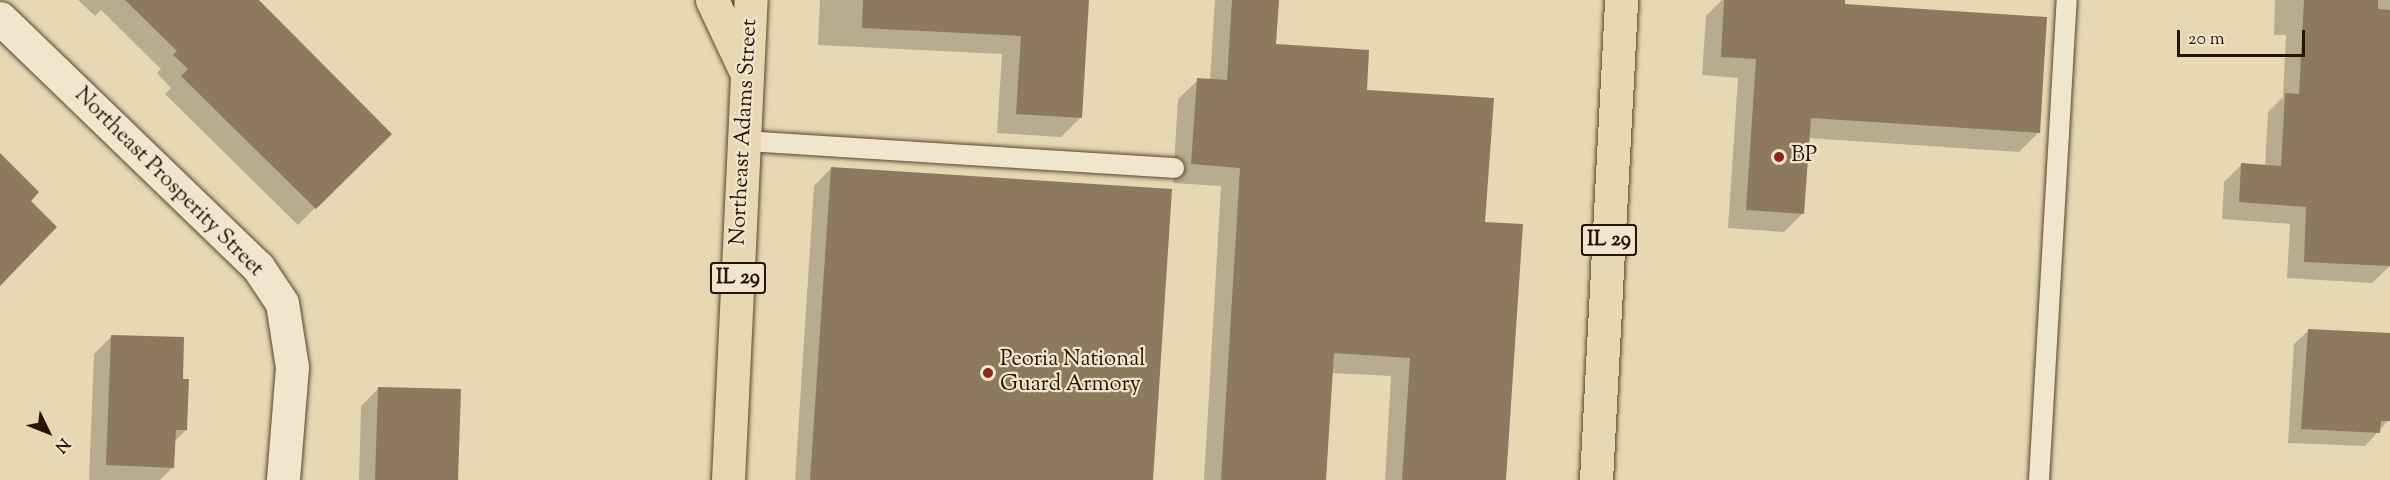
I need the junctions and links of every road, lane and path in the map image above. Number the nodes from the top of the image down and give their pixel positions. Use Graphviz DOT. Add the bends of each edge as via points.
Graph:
graph roads {
  1 [pos="712,0"];
  2 [pos="751,0"];
  3 [pos="1621,0"];
  4 [pos="2067,0"];
  5 [pos="0,18"];
  6 [pos="748,76"];
  7 [pos="745,141"];
  8 [pos="1174,168"];
  9 [pos="283,480"];
  10 [pos="728,480"];
  11 [pos="1596,480"];
  12 [pos="2039,480"];
  1 -- 6 [label="main road"];
  2 -- 6 [label="main road, Northeast Adams Street / IL 29"];
  3 -- 11 [label="main road, IL 29"];
  4 -- 12 [label="lane"];
  5 -- 9 [label="street, Northeast Prosperity Street" via="258,267 282,303 292,367"];
  6 -- 7 [label="main road, Northeast Adams Street / IL 29"];
  7 -- 8 [label="lane"];
  7 -- 10 [label="main road, Northeast Adams Street / IL 29"];
}
